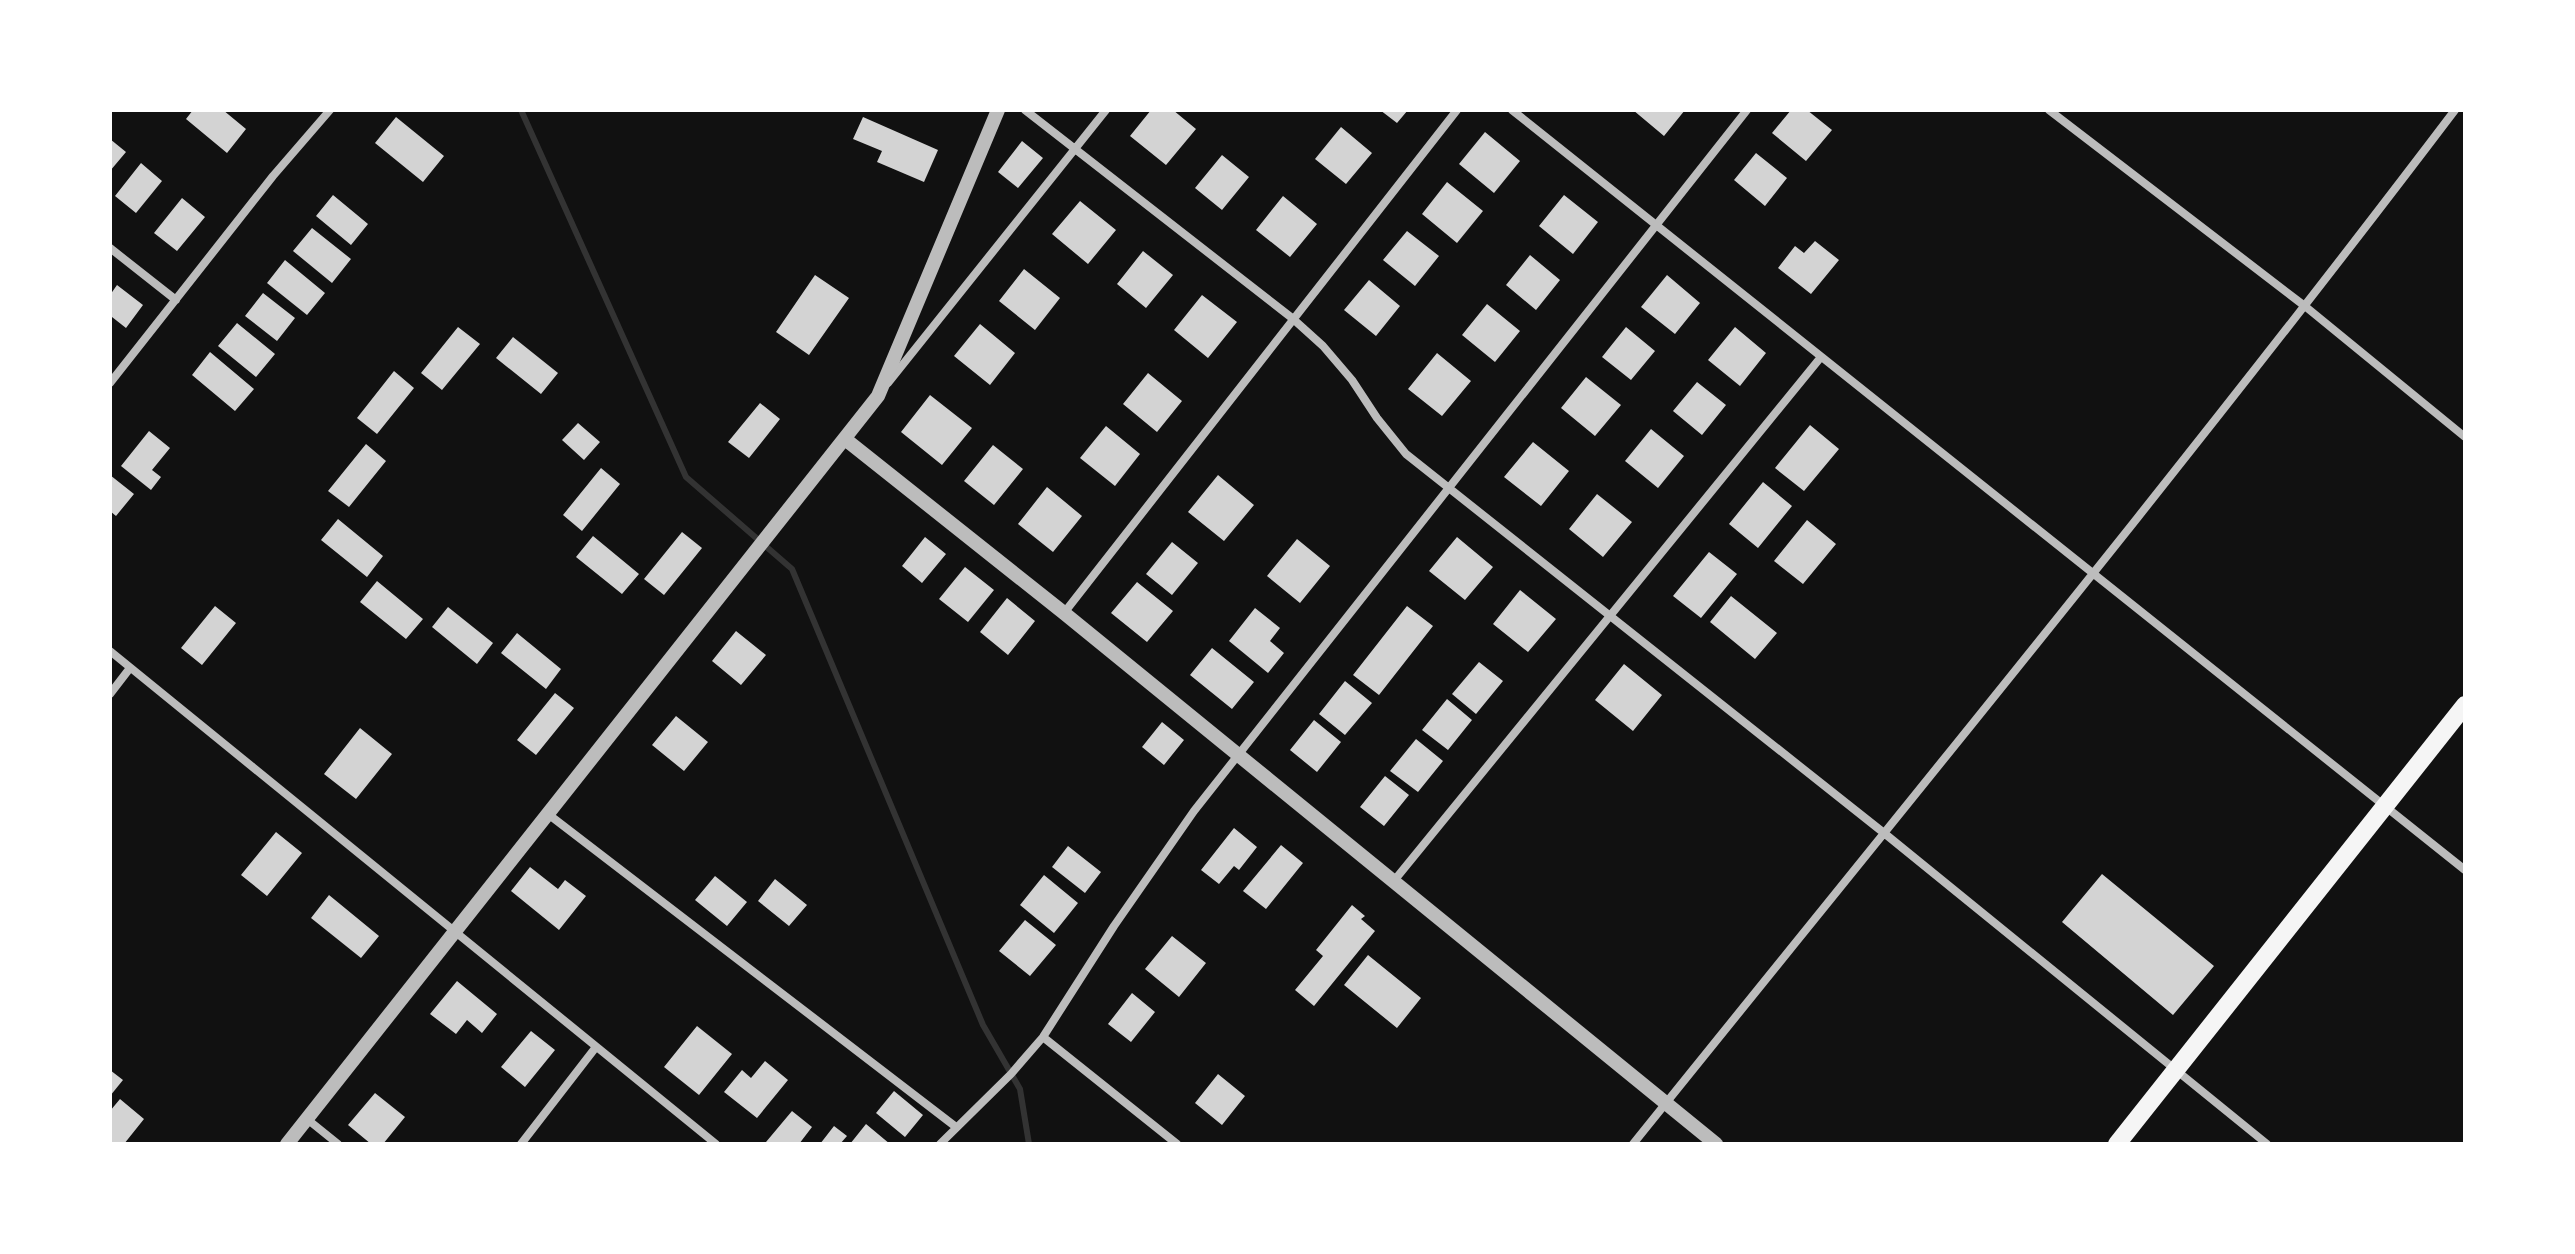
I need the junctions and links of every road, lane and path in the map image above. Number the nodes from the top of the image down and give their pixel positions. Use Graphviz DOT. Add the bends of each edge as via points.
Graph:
graph roads {
  1 [pos="330,110"];
  2 [pos="998,110"];
  3 [pos="1025,110"];
  4 [pos="1106,110"];
  5 [pos="1457,110"];
  6 [pos="1512,110"];
  7 [pos="1747,110"];
  8 [pos="2049,110"];
  9 [pos="2455,110"];
  10 [pos="1075,148"];
  11 [pos="1655,224"];
  12 [pos="110,248"];
  13 [pos="176,300"];
  14 [pos="2306,307"];
  15 [pos="1292,318"];
  16 [pos="1821,357"];
  17 [pos="110,383"];
  18 [pos="878,396"];
  19 [pos="2465,437"];
  20 [pos="845,439"];
  21 [pos="1447,488"];
  22 [pos="2094,574"];
  23 [pos="1064,613"];
  24 [pos="1609,616"];
  25 [pos="110,651"];
  26 [pos="130,668"];
  27 [pos="110,694"];
  28 [pos="2465,705"];
  29 [pos="1237,755"];
  30 [pos="2385,806"];
  31 [pos="548,814"];
  32 [pos="1884,833"];
  33 [pos="2465,870"];
  34 [pos="1393,882"];
  35 [pos="453,932"];
  36 [pos="1043,1037"];
  37 [pos="596,1047"];
  38 [pos="2176,1071"];
  39 [pos="1666,1104"];
  40 [pos="307,1119"];
  41 [pos="956,1127"];
  42 [pos="287,1144"];
  43 [pos="338,1144"];
  44 [pos="521,1144"];
  45 [pos="716,1144"];
  46 [pos="940,1144"];
  47 [pos="1177,1144"];
  48 [pos="1633,1144"];
  49 [pos="1716,1144"];
  50 [pos="2117,1144"];
  51 [pos="2267,1144"];
  1 -- 13 [label="street"];
  2 -- 18 [label="street"];
  3 -- 10 [label="street"];
  4 -- 10 [label="street"];
  5 -- 15 [label="street"];
  6 -- 11 [label="street"];
  7 -- 11 [label="street"];
  8 -- 14 [label="street"];
  9 -- 14 [label="street"];
  10 -- 15 [label="street"];
  10 -- 18 [label="street"];
  11 -- 16 [label="street"];
  11 -- 21 [label="street"];
  12 -- 13 [label="street"];
  13 -- 17 [label="street"];
  14 -- 19 [label="street"];
  14 -- 22 [label="street"];
  15 -- 21 [label="street" via="1352,380 1406,454"];
  15 -- 23 [label="street"];
  16 -- 22 [label="street"];
  16 -- 24 [label="street"];
  18 -- 20 [label="street"];
  20 -- 23 [label="street"];
  20 -- 31 [label="street"];
  21 -- 24 [label="street"];
  21 -- 29 [label="street"];
  22 -- 30 [label="street"];
  22 -- 32 [label="street"];
  23 -- 29 [label="street"];
  24 -- 32 [label="street"];
  24 -- 34 [label="street"];
  25 -- 26 [label="street"];
  26 -- 27 [label="street"];
  26 -- 35 [label="street"];
  28 -- 30 [label="main road"];
  29 -- 34 [label="street"];
  29 -- 36 [label="street" via="1114,926"];
  30 -- 33 [label="street"];
  30 -- 38 [label="main road"];
  31 -- 35 [label="street"];
  31 -- 41 [label="street"];
  32 -- 38 [label="street"];
  32 -- 39 [label="street"];
  34 -- 39 [label="street"];
  35 -- 37 [label="street"];
  35 -- 40 [label="street"];
  36 -- 41 [label="street"];
  36 -- 47 [label="street"];
  37 -- 44 [label="street"];
  37 -- 45 [label="street"];
  38 -- 50 [label="main road"];
  38 -- 51 [label="street"];
  39 -- 48 [label="street"];
  39 -- 49 [label="street"];
  40 -- 42 [label="street"];
  40 -- 43 [label="street"];
  41 -- 46 [label="street"];
}
